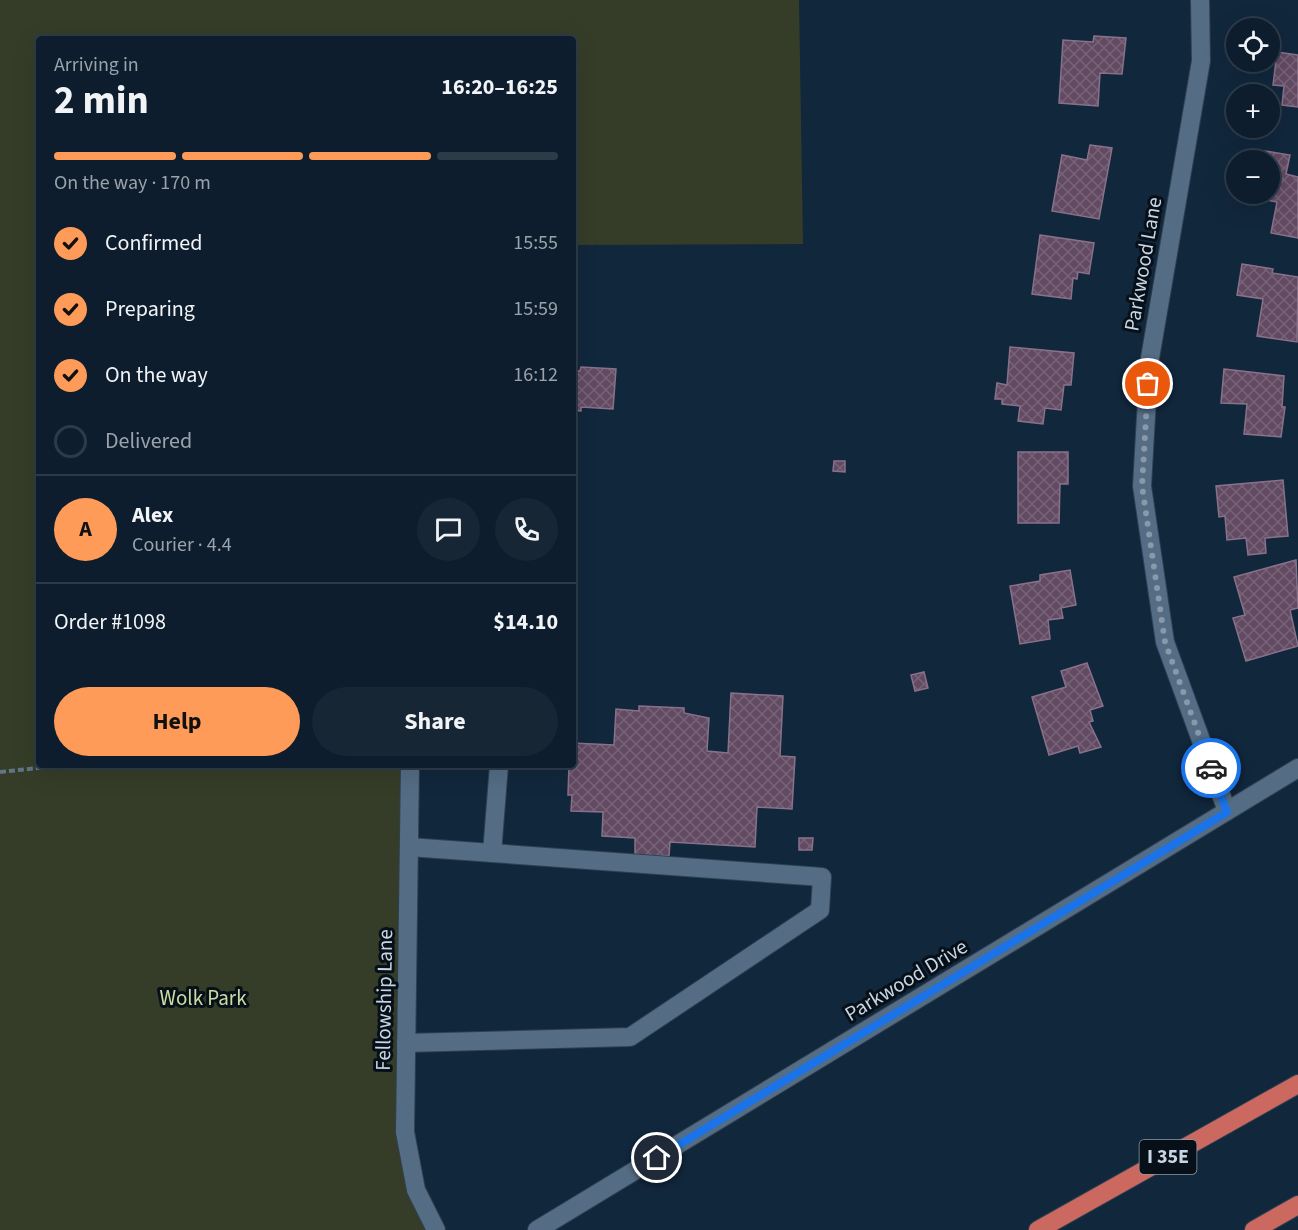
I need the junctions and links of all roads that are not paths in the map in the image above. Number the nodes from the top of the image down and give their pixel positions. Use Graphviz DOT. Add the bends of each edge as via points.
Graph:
graph roads {
  1 [pos="1200,0"];
  2 [pos="410,768"];
  3 [pos="499,768"];
  4 [pos="1298,768"];
  5 [pos="1227,812"];
  6 [pos="409,847"];
  7 [pos="492,853"];
  8 [pos="406,1043"];
  9 [pos="1298,1084"];
  10 [pos="1298,1206"];
  11 [pos="436,1230"];
  12 [pos="537,1230"];
  13 [pos="1038,1230"];
  14 [pos="1254,1230"];
  1 -- 5 [label="street, Parkwood Lane" via="1202,61 1149,364 1142,486 1165,642"];
  2 -- 6 [label="street, Fellowship Lane"];
  3 -- 7 [label="street"];
  4 -- 5 [label="street, Parkwood Drive"];
  5 -- 12 [label="street, Parkwood Drive"];
  6 -- 7 [label="street"];
  6 -- 8 [label="street, Fellowship Lane"];
  7 -- 8 [label="street" via="822,877 820,910 630,1037"];
  8 -- 11 [label="street, Fellowship Lane" via="405,1132 416,1190"];
  9 -- 13 [label="highway, I 35E"];
  10 -- 14 [label="highway"];
}
